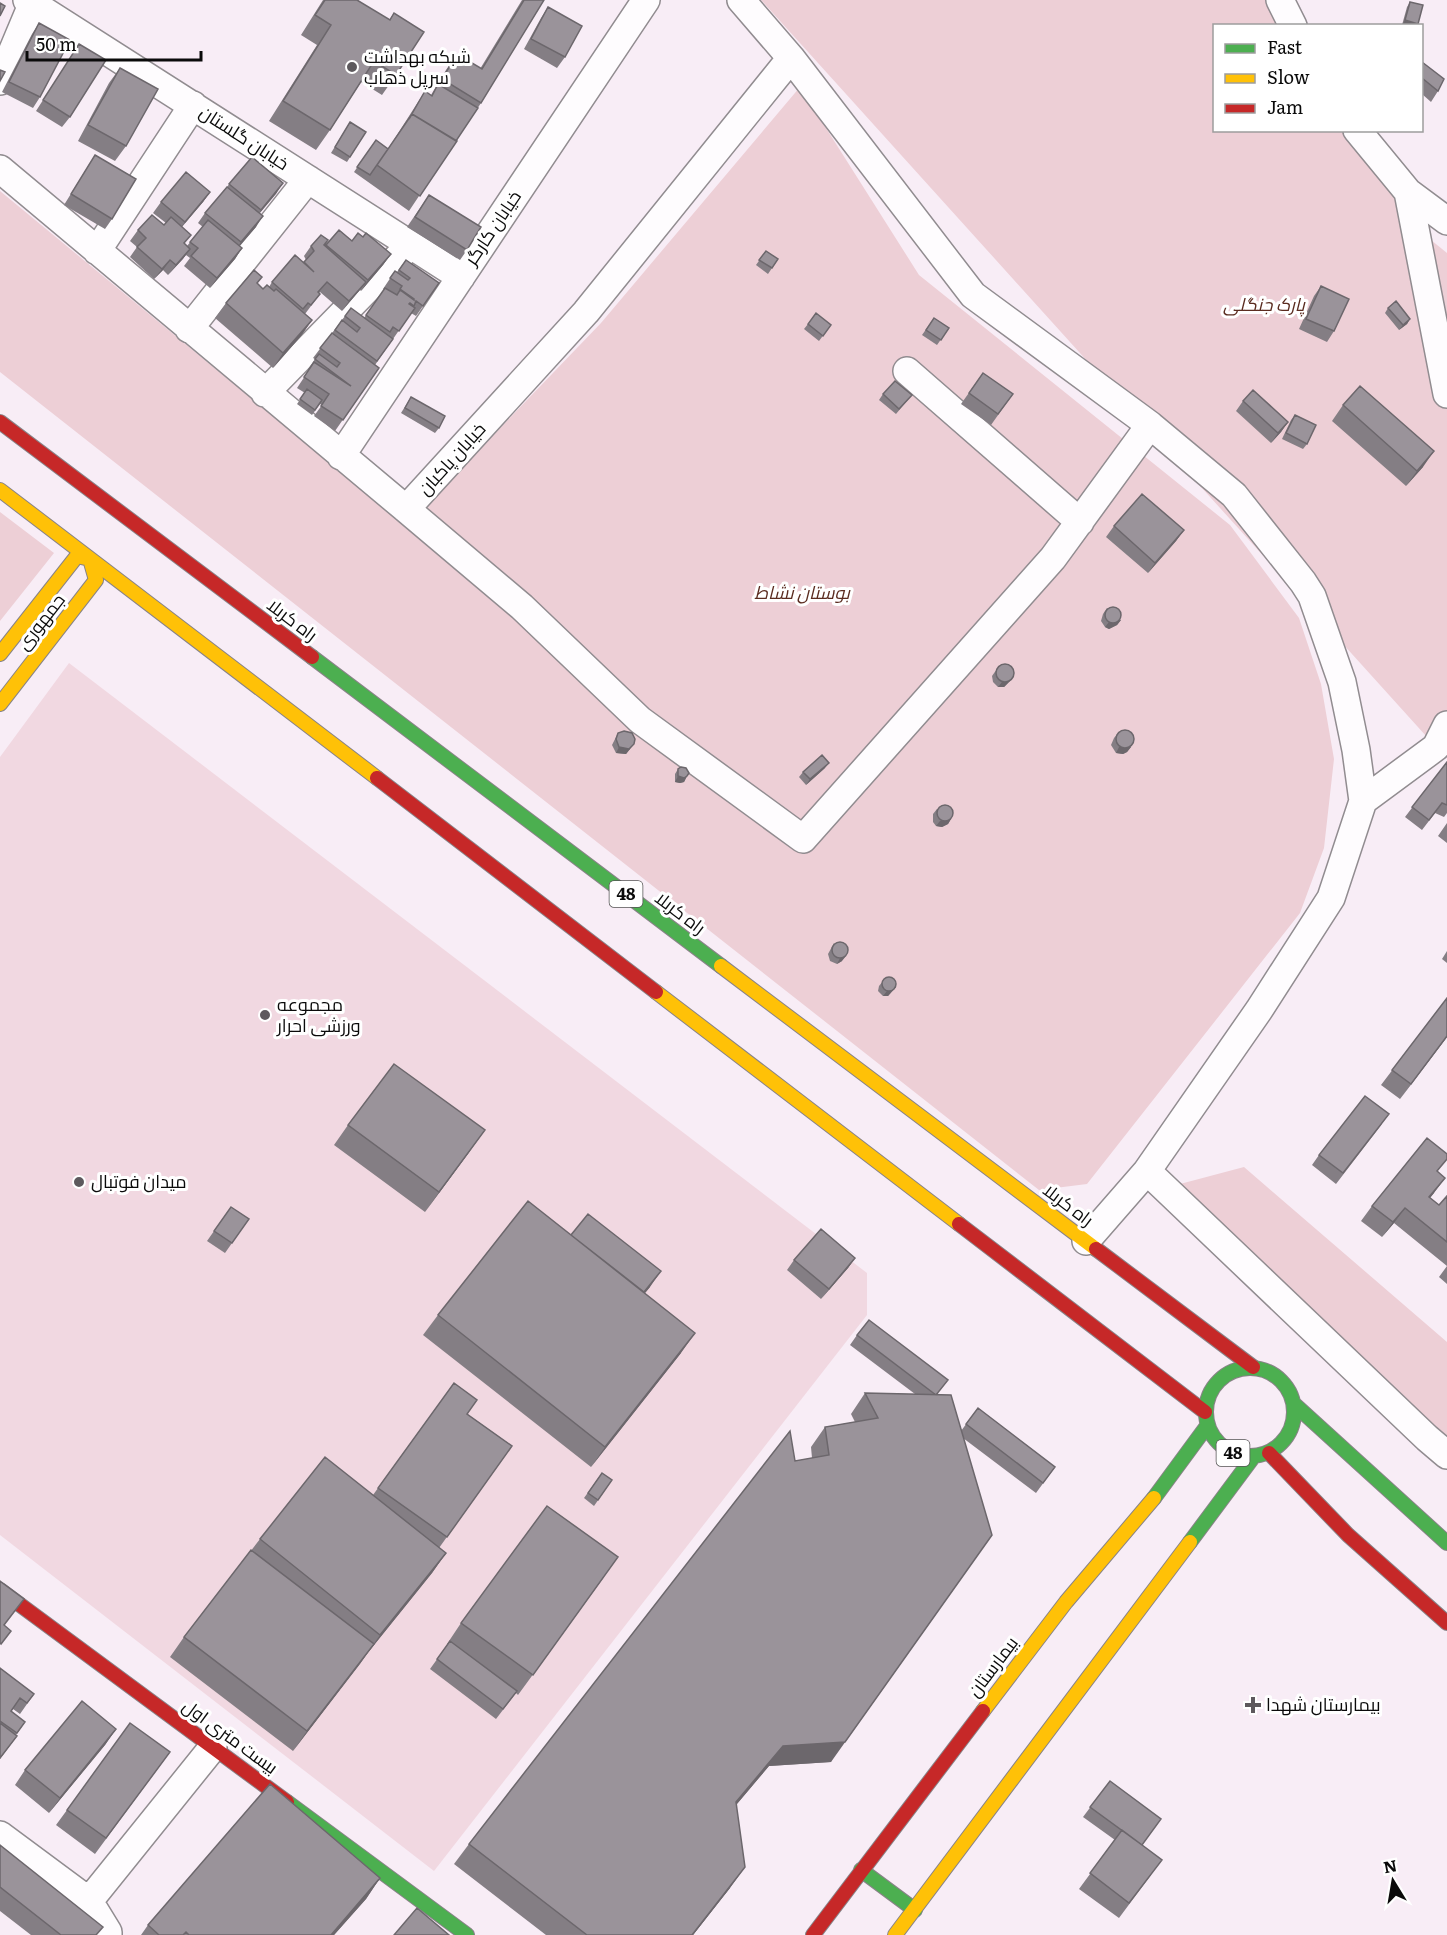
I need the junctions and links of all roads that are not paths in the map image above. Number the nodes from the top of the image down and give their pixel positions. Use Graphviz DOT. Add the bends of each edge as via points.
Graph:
graph roads {
  1 [pos="646,0"];
  2 [pos="741,0"];
  3 [pos="1280,0"];
  4 [pos="32,1"];
  5 [pos="1292,24"];
  6 [pos="792,58"];
  7 [pos="0,81"];
  8 [pos="193,105"];
  9 [pos="1359,132"];
  10 [pos="0,169"];
  11 [pos="308,179"];
  12 [pos="1408,192"];
  13 [pos="1447,221"];
  14 [pos="410,245"];
  15 [pos="96,251"];
  16 [pos="461,277"];
  17 [pos="189,329"];
  18 [pos="907,372"];
  19 [pos="265,393"];
  20 [pos="1447,394"];
  21 [pos="0,422"];
  22 [pos="1150,425"];
  23 [pos="341,456"];
  24 [pos="0,490"];
  25 [pos="406,509"];
  26 [pos="1080,522"];
  27 [pos="90,559"];
  28 [pos="0,654"];
  29 [pos="0,704"];
  30 [pos="1447,725"];
  31 [pos="1363,801"];
  32 [pos="1147,1171"];
  33 [pos="1086,1241"];
  34 [pos="1253,1367"];
  35 [pos="1294,1404"];
  36 [pos="1206,1419"];
  37 [pos="1269,1453"];
  38 [pos="1447,1455"];
  39 [pos="1254,1456"];
  40 [pos="1447,1543"];
  41 [pos="0,1590"];
  42 [pos="1447,1623"];
  43 [pos="213,1747"];
  44 [pos="0,1835"];
  45 [pos="861,1870"];
  46 [pos="89,1901"];
  47 [pos="915,1910"];
  48 [pos="109,1934"];
  49 [pos="467,1935"];
  50 [pos="813,1935"];
  51 [pos="895,1935"];
  1 -- 16 [label="street, خیابان کارگر"];
  2 -- 6 [label="street"];
  3 -- 5 [label="street"];
  4 -- 7 [label="street"];
  4 -- 8 [label="street, خیابان گلستان"];
  6 -- 22 [label="street" via="973,295"];
  6 -- 25 [label="street, خیابان پاکبان" via="586,312"];
  8 -- 11 [label="street, خیابان گلستان"];
  8 -- 15 [label="street"];
  9 -- 12 [label="street"];
  10 -- 15 [label="street, خیابان پاکبان"];
  11 -- 14 [label="street, خیابان گلستان"];
  11 -- 17 [label="street"];
  12 -- 13 [label="street"];
  12 -- 20 [label="street"];
  14 -- 16 [label="street, خیابان گلستان"];
  14 -- 19 [label="street"];
  15 -- 17 [label="street, خیابان پاکبان"];
  16 -- 23 [label="street, خیابان کارگر"];
  17 -- 19 [label="street, خیابان پاکبان"];
  18 -- 26 [label="street"];
  19 -- 23 [label="street, خیابان پاکبان"];
  21 -- 33 [label="main road, راه کربلا / 48"];
  22 -- 26 [label="street"];
  22 -- 31 [label="street" via="1234,495 1312,596 1341,682"];
  23 -- 25 [label="street, خیابان پاکبان"];
  24 -- 27 [label="main road, 48"];
  25 -- 26 [label="street" via="522,607 640,720 803,839 1053,558"];
  27 -- 28 [label="main road" via="77,556"];
  27 -- 29 [label="main road, جمهوری" via="96,580"];
  27 -- 36 [label="main road, 48"];
  30 -- 31 [label="street" via="1436,747"];
  31 -- 32 [label="street" via="1331,898"];
  32 -- 33 [label="street"];
  32 -- 38 [label="street"];
  33 -- 34 [label="main road, راه کربلا / 48"];
  34 -- 35 [label="main road, 48" via="1280,1378"];
  34 -- 36 [label="main road" via="1238,1369 1214,1385 1207,1398"];
  35 -- 37 [label="main road, 48" via="1290,1433"];
  35 -- 40 [label="main road, 48"];
  36 -- 39 [label="main road, 48" via="1215,1440 1226,1450"];
  36 -- 45 [label="main road, بیمارستان" via="1159,1492 1059,1611"];
  37 -- 39 [label="main road, 48"];
  37 -- 42 [label="main road, 48" via="1348,1535"];
  39 -- 47 [label="main road"];
  41 -- 43 [label="main road, بیست متری اول"];
  43 -- 46 [label="street"];
  43 -- 49 [label="main road, بیست متری اول"];
  44 -- 46 [label="street"];
  45 -- 47 [label="main road"];
  45 -- 50 [label="main road, بیمارستان"];
  46 -- 48 [label="street"];
  47 -- 51 [label="main road"];
}
